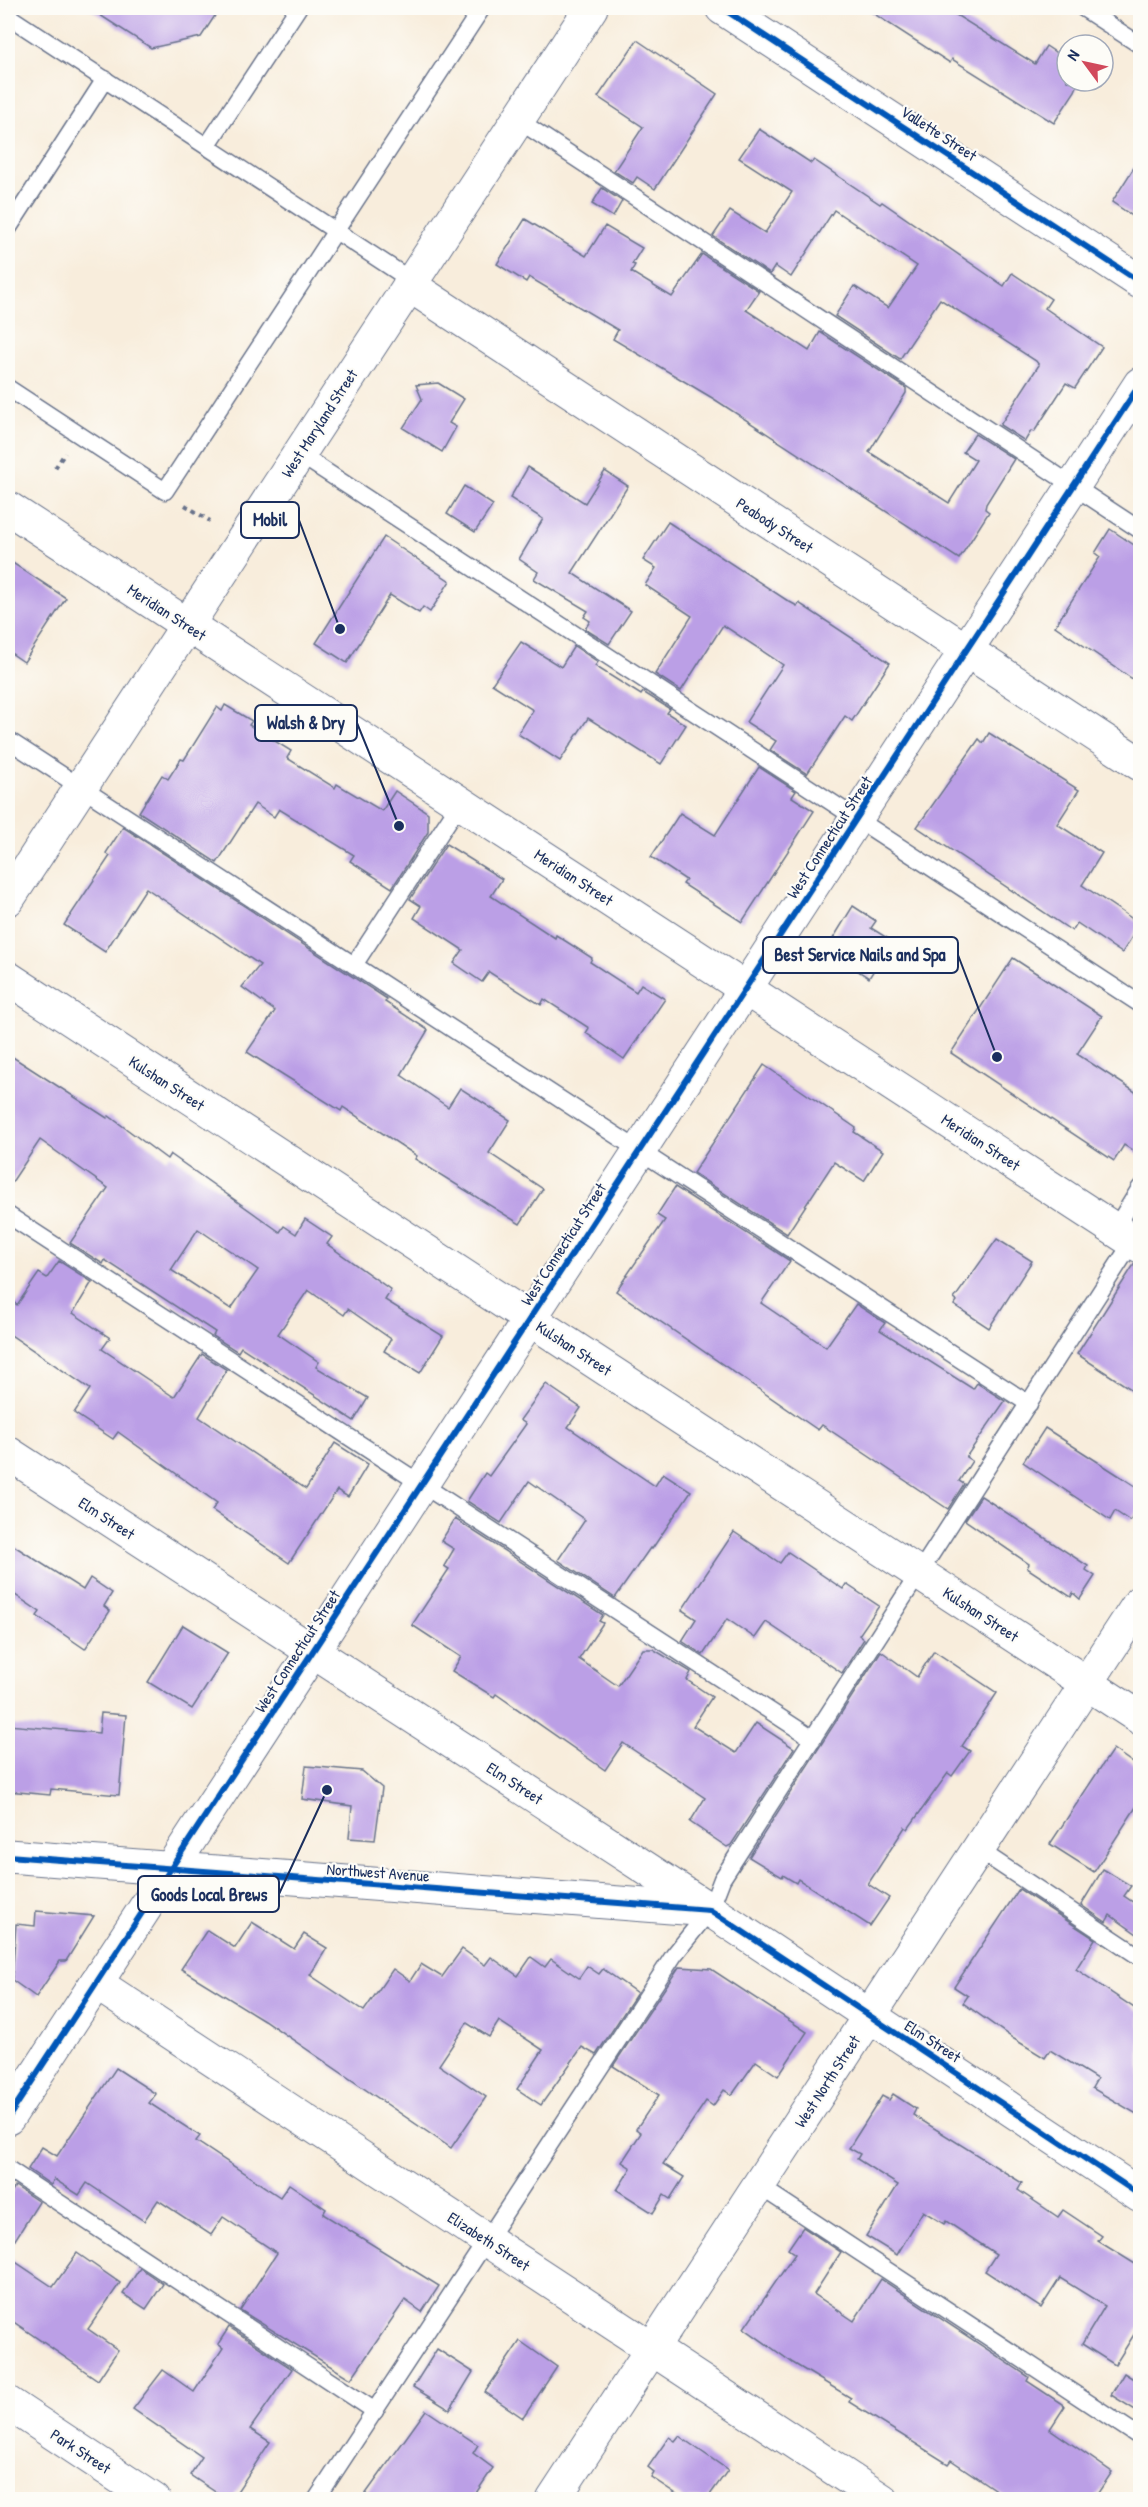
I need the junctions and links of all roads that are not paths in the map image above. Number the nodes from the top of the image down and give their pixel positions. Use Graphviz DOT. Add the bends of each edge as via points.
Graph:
graph roads {
  1 [pos="298,8"];
  2 [pos="482,8"];
  3 [pos="591,8"];
  4 [pos="722,8"];
  5 [pos="1083,8"];
  6 [pos="8,16"];
  7 [pos="1140,45"];
  8 [pos="105,79"];
  9 [pos="518,120"];
  10 [pos="207,146"];
  11 [pos="8,229"];
  12 [pos="336,230"];
  13 [pos="1140,282"];
  14 [pos="411,283"];
  15 [pos="1140,384"];
  16 [pos="8,388"];
  17 [pos="299,454"];
  18 [pos="1074,487"];
  19 [pos="8,508"];
  20 [pos="1140,530"];
  21 [pos="187,625"];
  22 [pos="967,651"];
  23 [pos="8,740"];
  24 [pos="1140,764"];
  25 [pos="81,787"];
  26 [pos="460,803"];
  27 [pos="857,819"];
  28 [pos="8,899"];
  29 [pos="354,965"];
  30 [pos="8,978"];
  31 [pos="746,989"];
  32 [pos="1140,1005"];
  33 [pos="640,1151"];
  34 [pos="1140,1188"];
  35 [pos="8,1215"];
  36 [pos="1129,1239"];
  37 [pos="530,1320"];
  38 [pos="1029,1404"];
  39 [pos="8,1453"];
  40 [pos="422,1484"];
  41 [pos="919,1574"];
  42 [pos="1140,1602"];
  43 [pos="313,1652"];
  44 [pos="1087,1684"];
  45 [pos="1140,1718"];
  46 [pos="813,1738"];
  47 [pos="979,1850"];
  48 [pos="8,1856"];
  49 [pos="170,1870"];
  50 [pos="710,1910"];
  51 [pos="1140,1957"];
  52 [pos="96,1983"];
  53 [pos="870,2016"];
  54 [pos="8,2118"];
  55 [pos="8,2169"];
  56 [pos="759,2186"];
  57 [pos="1140,2195"];
  58 [pos="487,2240"];
  59 [pos="652,2348"];
  60 [pos="8,2403"];
  61 [pos="375,2411"];
  62 [pos="1140,2437"];
  63 [pos="154,2499"];
  64 [pos="316,2499"];
  65 [pos="554,2499"];
  66 [pos="882,2499"];
  1 -- 10 [label="lane"];
  2 -- 12 [label="lane"];
  3 -- 9 [label="street, West Maryland Street"];
  4 -- 13 [label="street, Vallette Street"];
  5 -- 7 [label="lane"];
  6 -- 8 [label="lane"];
  8 -- 10 [label="lane"];
  8 -- 11 [label="lane"];
  9 -- 14 [label="street, West Maryland Street"];
  9 -- 18 [label="lane"];
  10 -- 12 [label="lane"];
  12 -- 14 [label="lane"];
  12 -- 16 [label="lane" via="165,491"];
  14 -- 17 [label="street, West Maryland Street"];
  14 -- 22 [label="street, Peabody Street"];
  15 -- 18 [label="street, West Connecticut Street"];
  17 -- 21 [label="street, West Maryland Street"];
  17 -- 27 [label="lane"];
  18 -- 20 [label="lane"];
  18 -- 22 [label="street, West Connecticut Street"];
  19 -- 21 [label="street, Meridian Street"];
  21 -- 25 [label="street, West Maryland Street"];
  21 -- 26 [label="street, Meridian Street"];
  22 -- 24 [label="street, Peabody Street"];
  22 -- 27 [label="street, West Connecticut Street"];
  23 -- 25 [label="lane"];
  25 -- 28 [label="street, West Maryland Street"];
  25 -- 29 [label="lane"];
  26 -- 29 [label="lane"];
  26 -- 31 [label="street, Meridian Street"];
  27 -- 31 [label="street, West Connecticut Street"];
  27 -- 32 [label="lane"];
  29 -- 33 [label="lane"];
  30 -- 37 [label="street, Kulshan Street"];
  31 -- 33 [label="street, West Connecticut Street"];
  31 -- 36 [label="street, Meridian Street"];
  33 -- 37 [label="street, West Connecticut Street"];
  33 -- 38 [label="lane"];
  34 -- 36 [label="lane"];
  35 -- 40 [label="lane"];
  36 -- 38 [label="lane"];
  37 -- 40 [label="street, West Connecticut Street"];
  37 -- 41 [label="street, Kulshan Street"];
  38 -- 41 [label="lane"];
  39 -- 43 [label="street, Elm Street"];
  40 -- 43 [label="street, West Connecticut Street"];
  40 -- 46 [label="lane"];
  41 -- 44 [label="street, Kulshan Street"];
  41 -- 46 [label="lane"];
  42 -- 44 [label="street, West North Street"];
  43 -- 49 [label="street, West Connecticut Street"];
  43 -- 50 [label="street, Elm Street"];
  44 -- 45 [label="street, Kulshan Street"];
  44 -- 47 [label="street, West North Street"];
  46 -- 50 [label="lane" via="722,1879"];
  47 -- 51 [label="lane"];
  47 -- 53 [label="street, West North Street"];
  48 -- 49 [label="street, Northwest Avenue"];
  49 -- 50 [label="street, Northwest Avenue"];
  49 -- 52 [label="street, West Connecticut Street"];
  50 -- 53 [label="street, Elm Street"];
  50 -- 58 [label="lane" via="674,1955"];
  52 -- 54 [label="street, West Connecticut Street"];
  52 -- 58 [label="street, Elizabeth Street"];
  53 -- 56 [label="street, West North Street"];
  53 -- 57 [label="street, Elm Street"];
  55 -- 61 [label="lane"];
  56 -- 59 [label="street, West North Street"];
  56 -- 62 [label="lane"];
  58 -- 59 [label="street, Elizabeth Street"];
  58 -- 61 [label="lane"];
  59 -- 65 [label="street, West North Street"];
  59 -- 66 [label="street, Elizabeth Street"];
  60 -- 63 [label="street, Park Street"];
  61 -- 64 [label="lane"];
}
